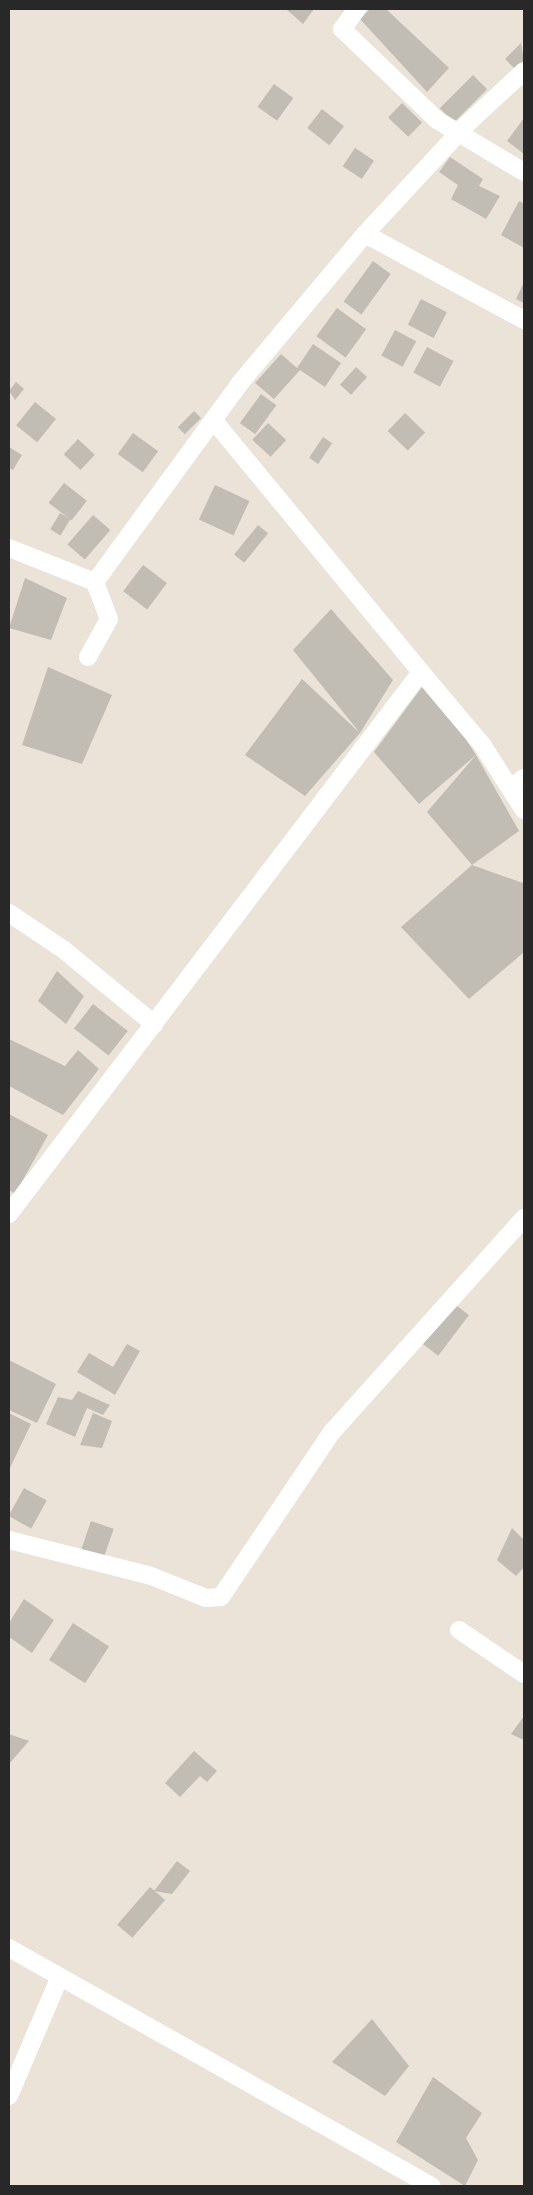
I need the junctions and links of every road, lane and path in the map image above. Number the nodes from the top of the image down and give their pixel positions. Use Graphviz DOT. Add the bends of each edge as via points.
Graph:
graph roads {
  1 [pos="357,9"];
  2 [pos="524,71"];
  3 [pos="457,134"];
  4 [pos="524,172"];
  5 [pos="366,234"];
  6 [pos="524,320"];
  7 [pos="214,421"];
  8 [pos="9,548"];
  9 [pos="95,582"];
  10 [pos="88,657"];
  11 [pos="421,672"];
  12 [pos="518,783"];
  13 [pos="524,810"];
  14 [pos="9,913"];
  15 [pos="154,1024"];
  16 [pos="9,1214"];
  17 [pos="524,1218"];
  18 [pos="9,1540"];
  19 [pos="459,1630"];
  20 [pos="524,1674"];
  21 [pos="9,1948"];
  22 [pos="59,1979"];
  23 [pos="9,2096"];
  24 [pos="432,2186"];
  1 -- 3 [label="street" via="342,29"];
  2 -- 3 [label="street"];
  3 -- 4 [label="street"];
  3 -- 5 [label="street"];
  5 -- 6 [label="street"];
  5 -- 7 [label="street" via="240,383"];
  7 -- 9 [label="street"];
  7 -- 11 [label="street"];
  8 -- 9 [label="street"];
  9 -- 10 [label="street" via="109,619"];
  11 -- 12 [label="street"];
  11 -- 15 [label="street"];
  12 -- 13 [label="street"];
  14 -- 15 [label="street" via="64,950"];
  15 -- 16 [label="street"];
  17 -- 18 [label="street" via="332,1432 221,1597 206,1598 151,1576"];
  19 -- 20 [label="street"];
  21 -- 22 [label="street"];
  22 -- 23 [label="street"];
  22 -- 24 [label="street"];
}
